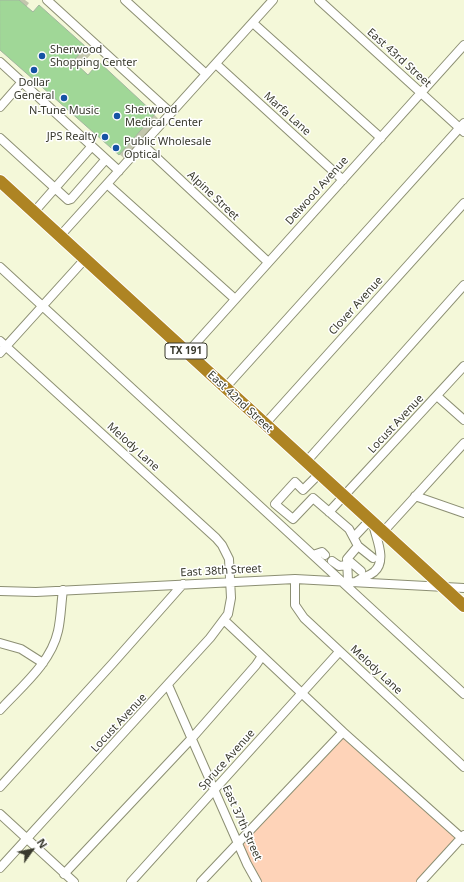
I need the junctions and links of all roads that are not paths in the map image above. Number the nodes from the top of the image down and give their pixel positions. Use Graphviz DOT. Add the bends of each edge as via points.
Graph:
graph roads {
  1 [pos="47,0"];
  2 [pos="125,0"];
  3 [pos="274,0"];
  4 [pos="319,0"];
  5 [pos="253,23"];
  6 [pos="464,45"];
  7 [pos="0,62"];
  8 [pos="216,64"];
  9 [pos="206,74"];
  10 [pos="22,82"];
  11 [pos="421,93"];
  12 [pos="0,107"];
  13 [pos="171,113"];
  14 [pos="462,128"];
  15 [pos="0,138"];
  16 [pos="380,138"];
  17 [pos="143,145"];
  18 [pos="92,146"];
  19 [pos="106,159"];
  20 [pos="119,171"];
  21 [pos="343,180"];
  22 [pos="0,181"];
  23 [pos="107,184"];
  24 [pos="55,188"];
  25 [pos="464,203"];
  26 [pos="34,212"];
  27 [pos="60,236"];
  28 [pos="85,259"];
  29 [pos="268,262"];
  30 [pos="0,267"];
  31 [pos="464,285"];
  32 [pos="235,299"];
  33 [pos="42,307"];
  34 [pos="3,344"];
  35 [pos="0,353"];
  36 [pos="187,353"];
  37 [pos="464,366"];
  38 [pos="225,388"];
  39 [pos="437,396"];
  40 [pos="464,420"];
  41 [pos="265,424"];
  42 [pos="464,442"];
  43 [pos="306,462"];
  44 [pos="319,474"];
  45 [pos="303,490"];
  46 [pos="415,496"];
  47 [pos="344,497"];
  48 [pos="313,498"];
  49 [pos="329,512"];
  50 [pos="464,513"];
  51 [pos="293,520"];
  52 [pos="371,521"];
  53 [pos="285,529"];
  54 [pos="383,532"];
  55 [pos="354,537"];
  56 [pos="358,546"];
  57 [pos="313,555"];
  58 [pos="329,558"];
  59 [pos="373,558"];
  60 [pos="347,562"];
  61 [pos="330,571"];
  62 [pos="361,571"];
  63 [pos="295,579"];
  64 [pos="231,581"];
  65 [pos="348,581"];
  66 [pos="183,584"];
  67 [pos="443,586"];
  68 [pos="464,588"];
  69 [pos="63,590"];
  70 [pos="0,591"];
  71 [pos="464,606"];
  72 [pos="224,620"];
  73 [pos="0,643"];
  74 [pos="339,652"];
  75 [pos="262,656"];
  76 [pos="43,663"];
  77 [pos="168,685"];
  78 [pos="302,693"];
  79 [pos="464,694"];
  80 [pos="0,710"];
  81 [pos="343,732"];
  82 [pos="192,738"];
  83 [pos="464,767"];
  84 [pos="0,787"];
  85 [pos="215,790"];
  86 [pos="0,814"];
  87 [pos="463,838"];
  88 [pos="27,839"];
  89 [pos="238,842"];
  90 [pos="0,868"];
  91 [pos="64,874"];
  92 [pos="74,882"];
  93 [pos="131,882"];
  94 [pos="201,882"];
  95 [pos="257,882"];
  96 [pos="421,882"];
  1 -- 13 [label="street"];
  2 -- 9 [label="street"];
  3 -- 5 [label="street"];
  4 -- 11 [label="street, East 43rd Street"];
  5 -- 8 [label="street"];
  5 -- 16 [label="street"];
  6 -- 11 [label="street, Delwood Avenue"];
  7 -- 10 [label="street"];
  8 -- 9 [label="street"];
  8 -- 21 [label="street, Marfa Lane"];
  9 -- 13 [label="street"];
  10 -- 12 [label="street"];
  10 -- 18 [label="street"];
  11 -- 14 [label="street, East 43rd Street"];
  11 -- 16 [label="street, Delwood Avenue"];
  13 -- 17 [label="street"];
  14 -- 38 [label="street"];
  15 -- 24 [label="street"];
  16 -- 21 [label="street, Delwood Avenue"];
  17 -- 20 [label="street"];
  17 -- 29 [label="street, Alpine Street"];
  18 -- 19 [label="street"];
  18 -- 24 [label="street"];
  19 -- 20 [label="street"];
  19 -- 24 [label="street" via="71,199 68,200"];
  20 -- 23 [label="street"];
  21 -- 29 [label="street, Delwood Avenue"];
  22 -- 26 [label="highway, East 42nd Street / TX 191"];
  23 -- 27 [label="street"];
  23 -- 32 [label="street"];
  24 -- 26 [label="street"];
  25 -- 41 [label="street, Clover Avenue"];
  26 -- 27 [label="highway, East 42nd Street / TX 191"];
  27 -- 28 [label="highway, East 42nd Street / TX 191"];
  28 -- 33 [label="street"];
  28 -- 36 [label="highway, East 42nd Street / TX 191"];
  29 -- 32 [label="street, Delwood Avenue"];
  30 -- 33 [label="street"];
  31 -- 43 [label="street"];
  32 -- 36 [label="street, Delwood Avenue"];
  33 -- 34 [label="street"];
  33 -- 53 [label="street"];
  34 -- 35 [label="street"];
  34 -- 64 [label="street, Melody Lane" via="216,538 227,554"];
  36 -- 38 [label="highway, East 42nd Street / TX 191"];
  37 -- 39 [label="street, Locust Avenue"];
  38 -- 41 [label="highway, East 42nd Street / TX 191"];
  39 -- 40 [label="street"];
  39 -- 47 [label="street, Locust Avenue"];
  41 -- 43 [label="highway, East 42nd Street / TX 191"];
  42 -- 46 [label="street"];
  43 -- 44 [label="highway, East 42nd Street / TX 191"];
  44 -- 45 [label="street"];
  44 -- 47 [label="highway, East 42nd Street / TX 191"];
  45 -- 48 [label="street"];
  45 -- 51 [label="street" via="294,482 275,504"];
  46 -- 50 [label="street"];
  46 -- 54 [label="street"];
  47 -- 49 [label="street, Locust Avenue"];
  47 -- 52 [label="highway, East 42nd Street / TX 191"];
  48 -- 49 [label="street"];
  48 -- 51 [label="street"];
  49 -- 55 [label="street" via="349,529"];
  51 -- 53 [label="street"];
  52 -- 54 [label="highway, East 42nd Street / TX 191"];
  52 -- 55 [label="street"];
  52 -- 65 [label="street" via="380,553 379,565 373,573"];
  53 -- 57 [label="street"];
  54 -- 67 [label="highway, East 42nd Street / TX 191"];
  55 -- 56 [label="street"];
  56 -- 59 [label="street"];
  56 -- 60 [label="street"];
  57 -- 58 [label="street" via="322,552"];
  57 -- 61 [label="street"];
  58 -- 60 [label="street" via="339,566"];
  58 -- 61 [label="street"];
  60 -- 62 [label="street"];
  60 -- 65 [label="street"];
  61 -- 65 [label="street"];
  63 -- 64 [label="street, East 38th Street"];
  63 -- 65 [label="street, East 38th Street"];
  63 -- 74 [label="street, Melody Lane" via="294,598 298,611"];
  64 -- 66 [label="street, East 38th Street"];
  64 -- 72 [label="street, Locust Avenue" via="230,608"];
  65 -- 67 [label="street, East 38th Street"];
  65 -- 79 [label="street"];
  66 -- 69 [label="street, East 38th Street"];
  66 -- 84 [label="street"];
  67 -- 68 [label="street, East 38th Street"];
  67 -- 71 [label="highway, East 42nd Street / TX 191"];
  69 -- 70 [label="street, East 38th Street"];
  69 -- 76 [label="street" via="58,630 54,644"];
  72 -- 75 [label="street"];
  72 -- 77 [label="street, Locust Avenue"];
  73 -- 76 [label="street" via="21,649"];
  74 -- 78 [label="street, Spruce Avenue"];
  74 -- 83 [label="street, Melody Lane"];
  75 -- 78 [label="street"];
  75 -- 82 [label="street"];
  76 -- 80 [label="street"];
  77 -- 82 [label="street, East 37th Street"];
  77 -- 88 [label="street, Locust Avenue"];
  78 -- 81 [label="street"];
  78 -- 85 [label="street, Spruce Avenue"];
  81 -- 87 [label="street"];
  81 -- 89 [label="street"];
  82 -- 85 [label="street, East 37th Street"];
  82 -- 91 [label="street"];
  85 -- 89 [label="street, East 37th Street"];
  85 -- 93 [label="street, Spruce Avenue"];
  86 -- 88 [label="street"];
  87 -- 96 [label="street"];
  88 -- 90 [label="street, Locust Avenue"];
  88 -- 91 [label="street"];
  89 -- 94 [label="street"];
  89 -- 95 [label="street, East 37th Street"];
  91 -- 92 [label="street"];
}
